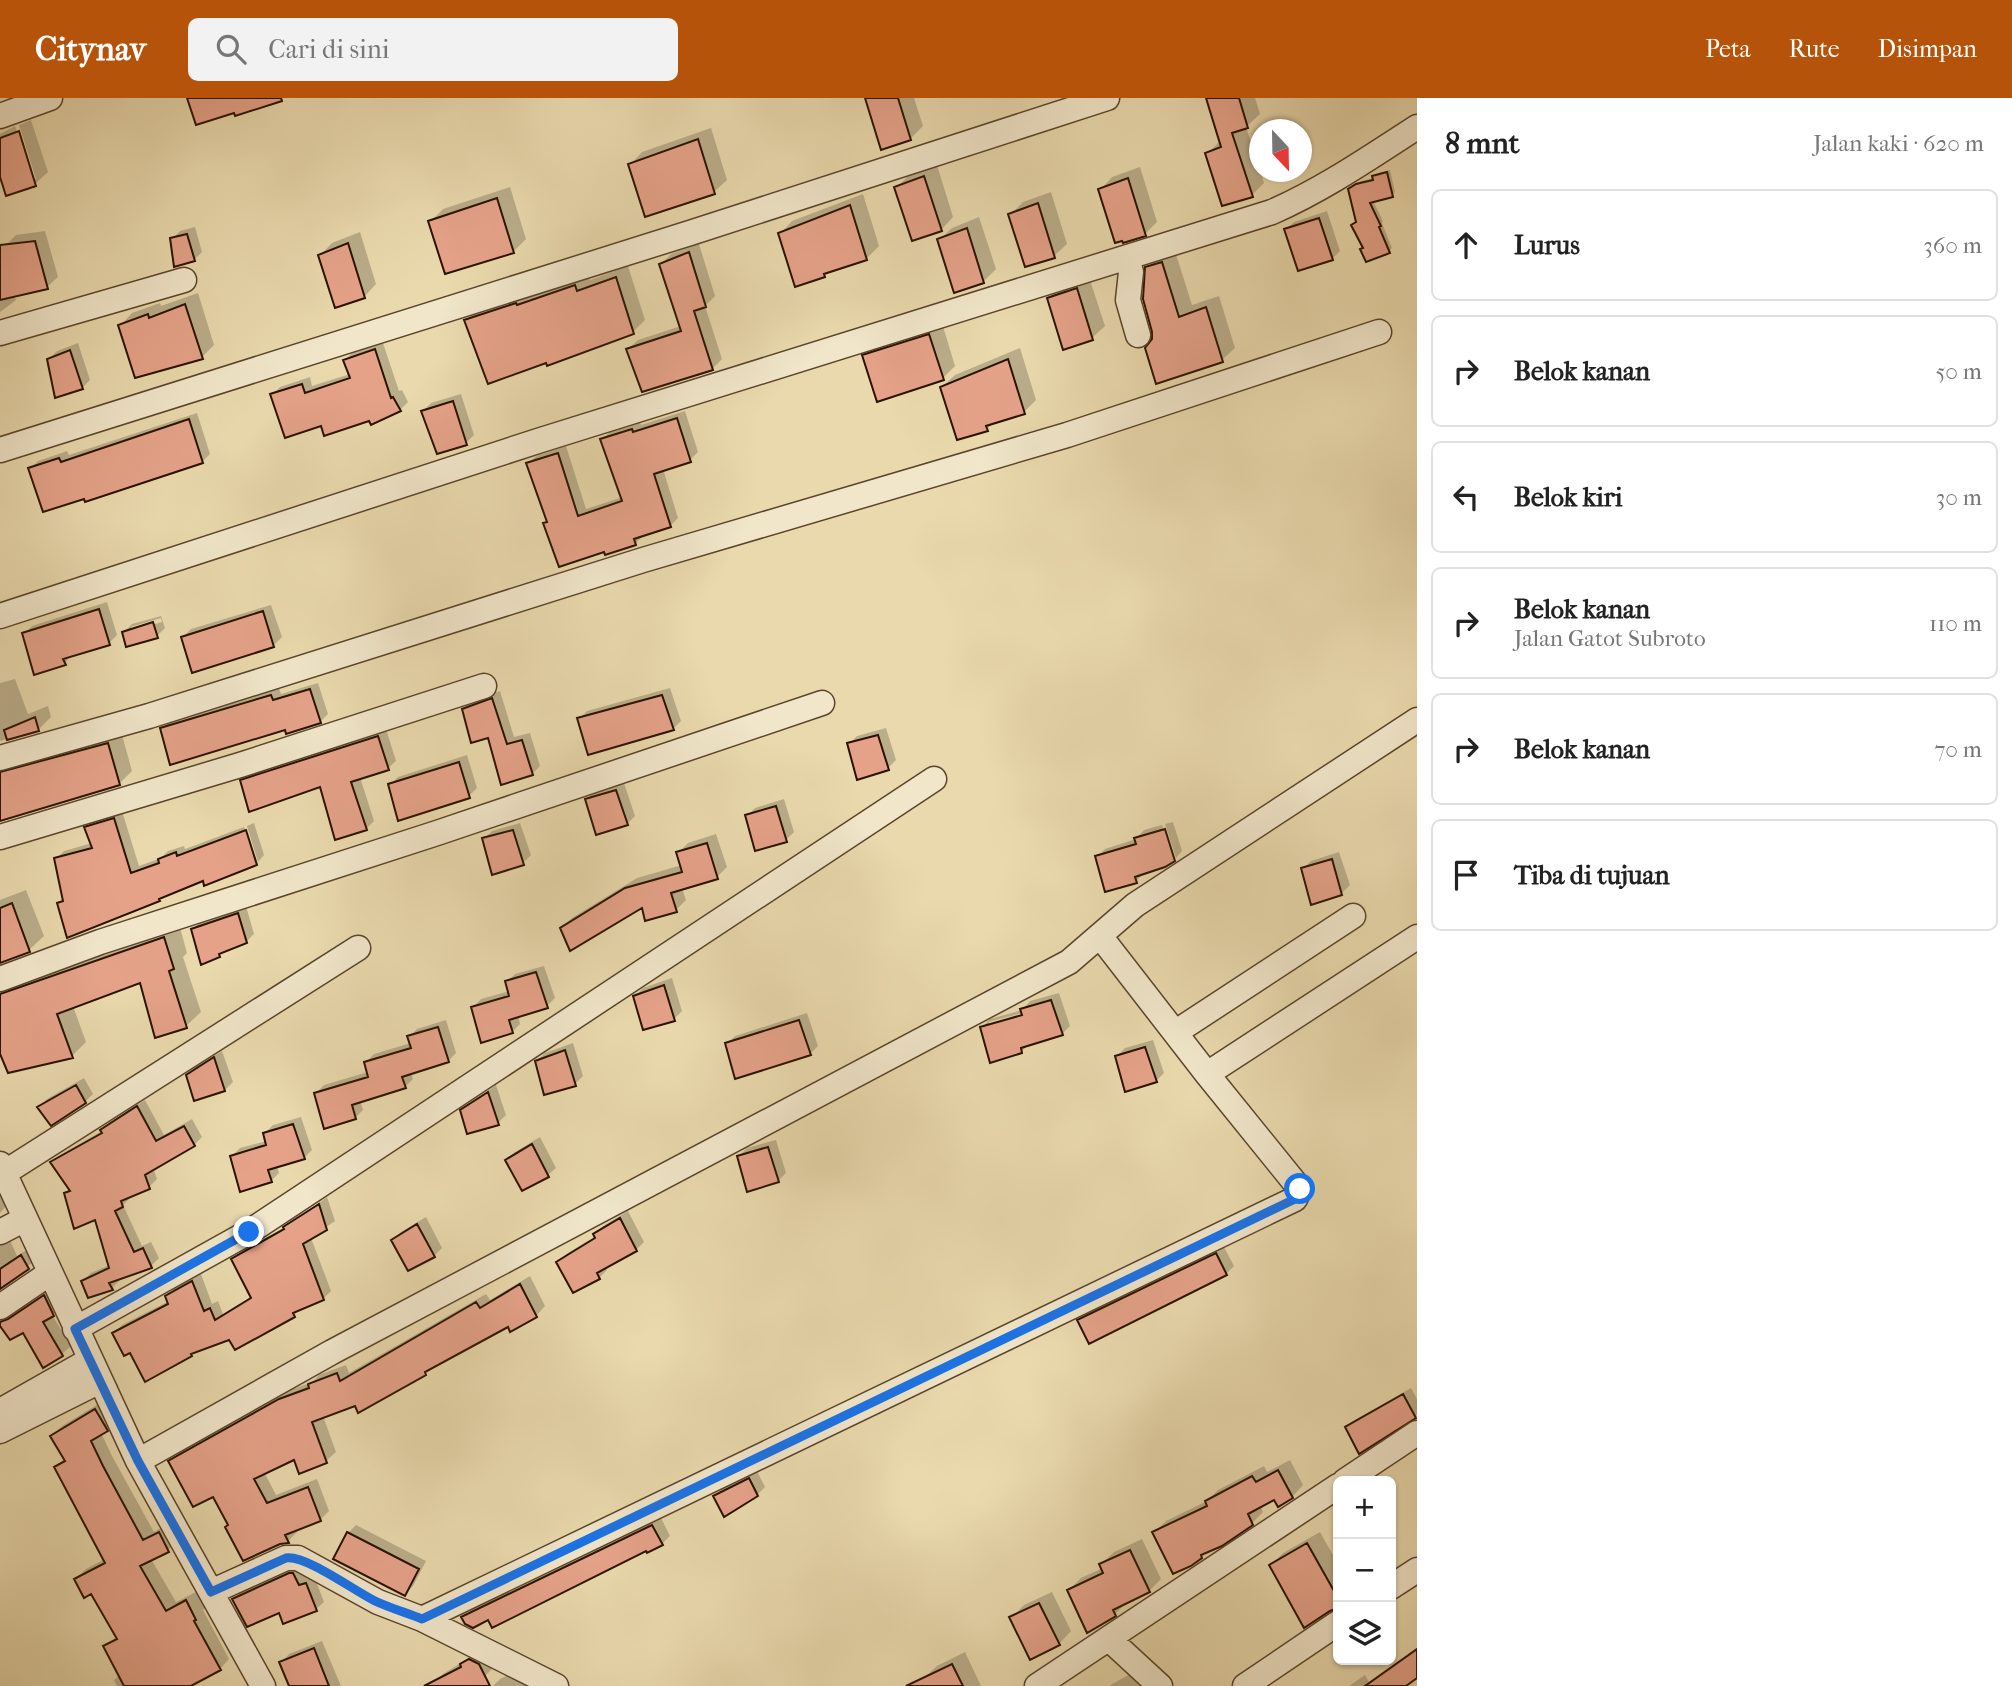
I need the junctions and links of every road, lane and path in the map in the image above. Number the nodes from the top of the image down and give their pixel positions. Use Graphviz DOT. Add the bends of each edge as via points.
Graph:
graph roads {
  1 [pos="50,98"];
  2 [pos="1107,98"];
  3 [pos="0,116"];
  4 [pos="1417,127"];
  5 [pos="1127,258"];
  6 [pos="184,280"];
  7 [pos="1379,332"];
  8 [pos="0,333"];
  9 [pos="1138,335"];
  10 [pos="0,450"];
  11 [pos="0,616"];
  12 [pos="485,687"];
  13 [pos="822,703"];
  14 [pos="1417,720"];
  15 [pos="0,758"];
  16 [pos="934,779"];
  17 [pos="0,837"];
  18 [pos="1353,916"];
  19 [pos="1100,936"];
  20 [pos="1417,937"];
  21 [pos="358,948"];
  22 [pos="0,979"];
  23 [pos="1177,1032"];
  24 [pos="1207,1074"];
  25 [pos="2,1168"];
  26 [pos="25,1219"];
  27 [pos="0,1233"];
  28 [pos="50,1273"];
  29 [pos="0,1307"];
  30 [pos="75,1329"];
  31 [pos="95,1371"];
  32 [pos="0,1411"];
  33 [pos="0,1431"];
  34 [pos="1417,1433"];
  35 [pos="138,1461"];
  36 [pos="1352,1476"];
  37 [pos="1333,1489"];
  38 [pos="1417,1570"];
  39 [pos="1396,1584"];
  40 [pos="211,1592"];
  41 [pos="422,1619"];
  42 [pos="1333,1626"];
  43 [pos="1109,1639"];
  44 [pos="262,1686"];
  45 [pos="556,1686"];
  46 [pos="1037,1686"];
  47 [pos="1160,1686"];
  48 [pos="1245,1686"];
  1 -- 3 [label="street"];
  2 -- 10 [label="street"];
  4 -- 5 [label="street" via="1309,195 1272,212"];
  5 -- 9 [label="street" via="1131,272 1128,300"];
  5 -- 11 [label="street" via="541,440"];
  6 -- 8 [label="street"];
  7 -- 15 [label="street" via="1066,435"];
  12 -- 17 [label="street"];
  13 -- 22 [label="street"];
  14 -- 19 [label="street" via="1135,905"];
  16 -- 30 [label="street" via="249,1232"];
  18 -- 23 [label="street"];
  19 -- 23 [label="street"];
  19 -- 35 [label="street" via="1079,955 1031,983 332,1352"];
  20 -- 24 [label="street"];
  21 -- 25 [label="street"];
  23 -- 24 [label="street"];
  24 -- 41 [label="street" via="1300,1189 1295,1199"];
  25 -- 26 [label="street"];
  26 -- 27 [label="street"];
  26 -- 28 [label="street"];
  28 -- 29 [label="street"];
  28 -- 30 [label="street"];
  30 -- 31 [label="street"];
  31 -- 32 [label="street"];
  31 -- 33 [label="street"];
  31 -- 35 [label="street"];
  34 -- 36 [label="street"];
  35 -- 40 [label="street"];
  37 -- 43 [label="street"];
  38 -- 39 [label="street"];
  40 -- 41 [label="street" via="293,1557 378,1602"];
  40 -- 44 [label="street"];
  41 -- 45 [label="street"];
  42 -- 48 [label="street"];
  43 -- 46 [label="street"];
  43 -- 47 [label="street"];
}
